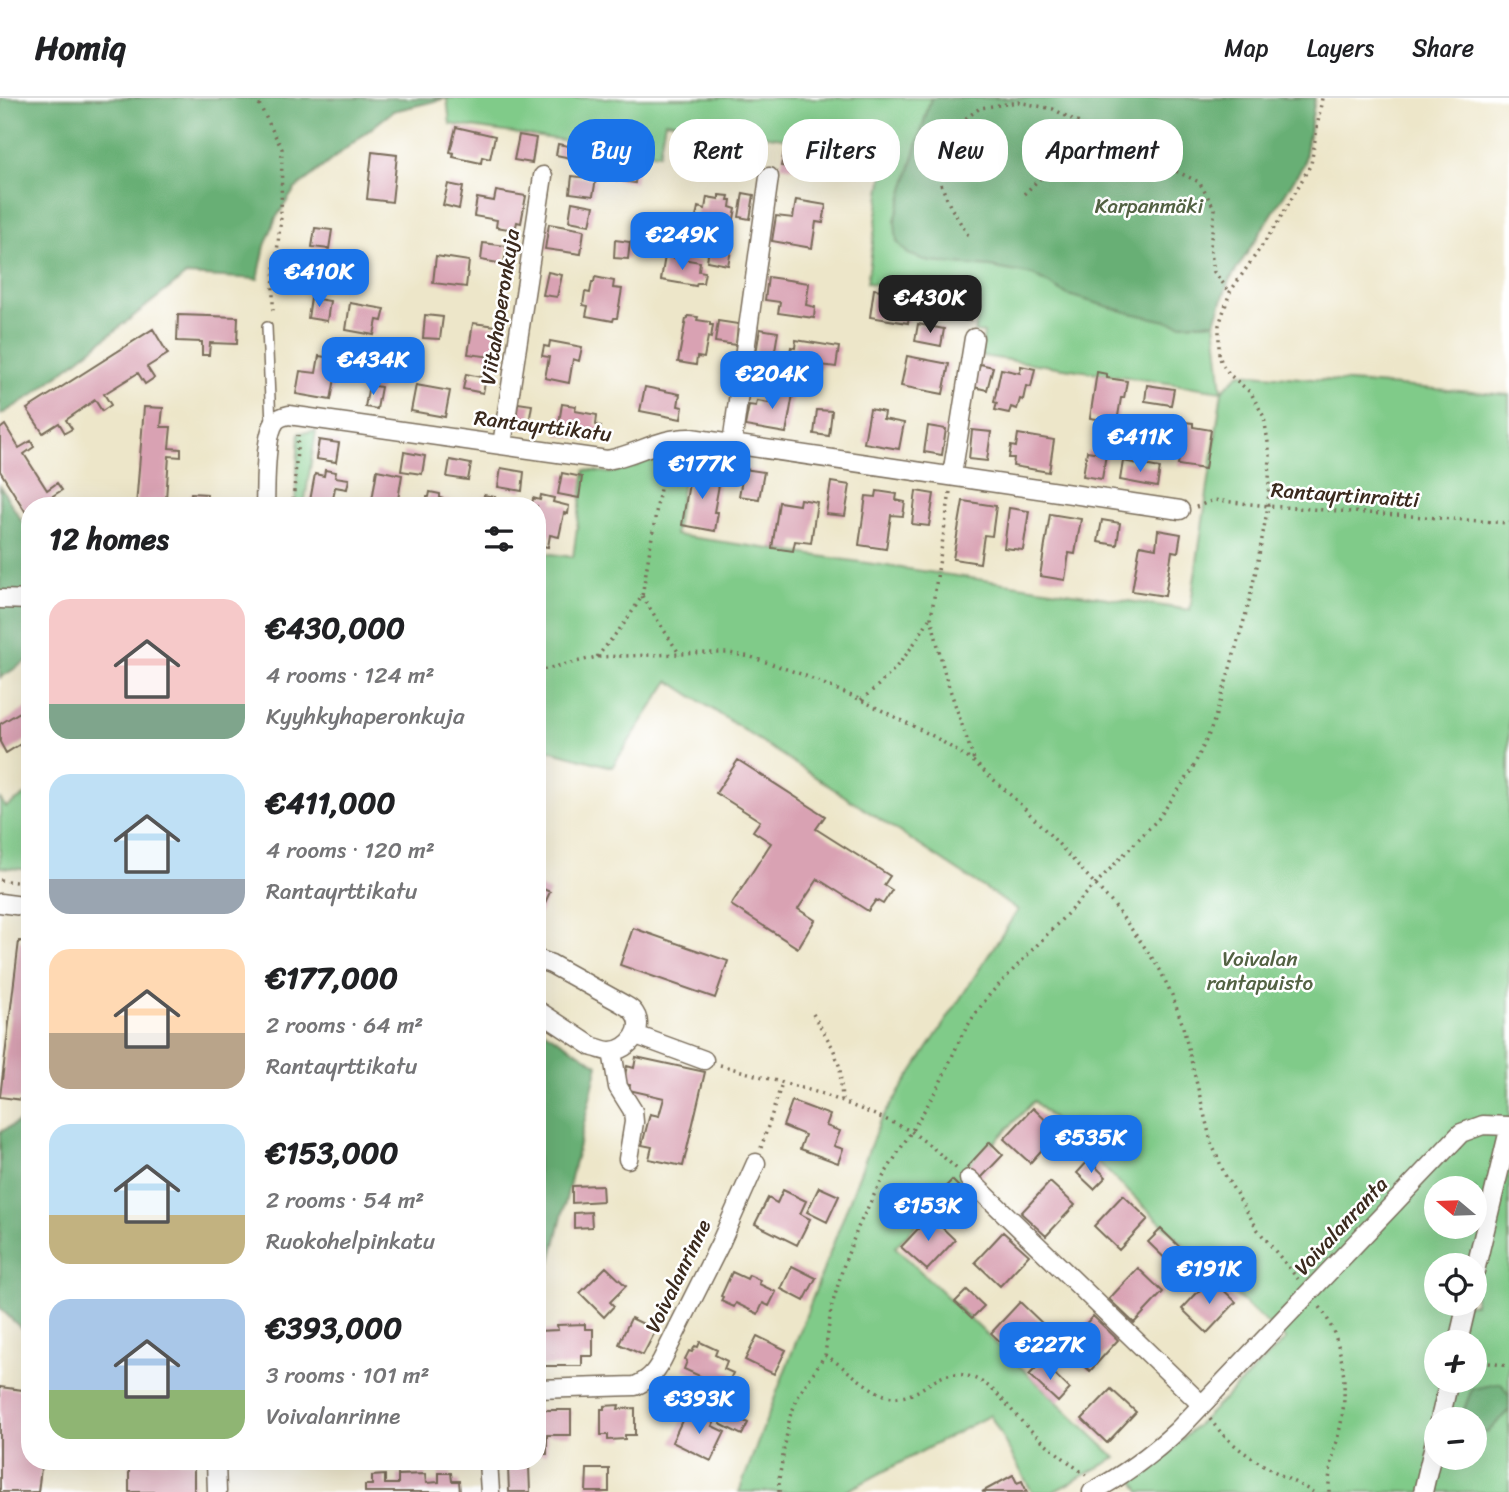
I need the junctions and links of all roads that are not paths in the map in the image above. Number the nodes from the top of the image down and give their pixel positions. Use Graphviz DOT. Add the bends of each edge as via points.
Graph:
graph roads {
  1 [pos="543,176"];
  2 [pos="769,177"];
  3 [pos="270,326"];
  4 [pos="974,338"];
  5 [pos="271,429"];
  6 [pos="732,444"];
  7 [pos="502,445"];
  8 [pos="953,475"];
  9 [pos="265,497"];
  10 [pos="1180,510"];
  11 [pos="0,599"];
  12 [pos="21,600"];
  13 [pos="0,903"];
  14 [pos="21,906"];
  15 [pos="546,962"];
  16 [pos="546,1016"];
  17 [pos="636,1035"];
  18 [pos="612,1051"];
  19 [pos="704,1060"];
  20 [pos="1509,1128"];
  21 [pos="628,1158"];
  22 [pos="756,1163"];
  23 [pos="969,1179"];
  24 [pos="1479,1253"];
  25 [pos="546,1389"];
  26 [pos="1202,1405"];
  27 [pos="216,1470"];
  28 [pos="489,1470"];
  29 [pos="1428,1470"];
  30 [pos="1097,1490"];
  31 [pos="217,1492"];
  32 [pos="490,1492"];
  33 [pos="1423,1492"];
  1 -- 7 [label="street, Viitahaperonkuja"];
  2 -- 6 [label="street"];
  3 -- 5 [label="lane"];
  4 -- 8 [label="street"];
  5 -- 7 [label="street, Rantayrttikatu" via="282,416 301,415"];
  5 -- 9 [label="street"];
  6 -- 7 [label="street, Rantayrttikatu" via="680,438 607,460"];
  6 -- 8 [label="street, Rantayrttikatu"];
  8 -- 10 [label="street, Rantayrttikatu"];
  11 -- 12 [label="street"];
  13 -- 14 [label="street"];
  15 -- 17 [label="street" via="632,1010 639,1026"];
  16 -- 18 [label="street" via="593,1047"];
  17 -- 18 [label="street"];
  17 -- 19 [label="street"];
  18 -- 21 [label="street" via="618,1087 633,1111"];
  20 -- 24 [label="street"];
  20 -- 26 [label="street, Voivalanranta" via="1483,1125 1461,1133"];
  22 -- 25 [label="street, Voivalanrinne" via="668,1349 647,1381 635,1386"];
  23 -- 26 [label="street"];
  26 -- 30 [label="street, Voivalanranta" via="1160,1447"];
  27 -- 31 [label="street"];
  28 -- 32 [label="street"];
  29 -- 33 [label="street"];
}
